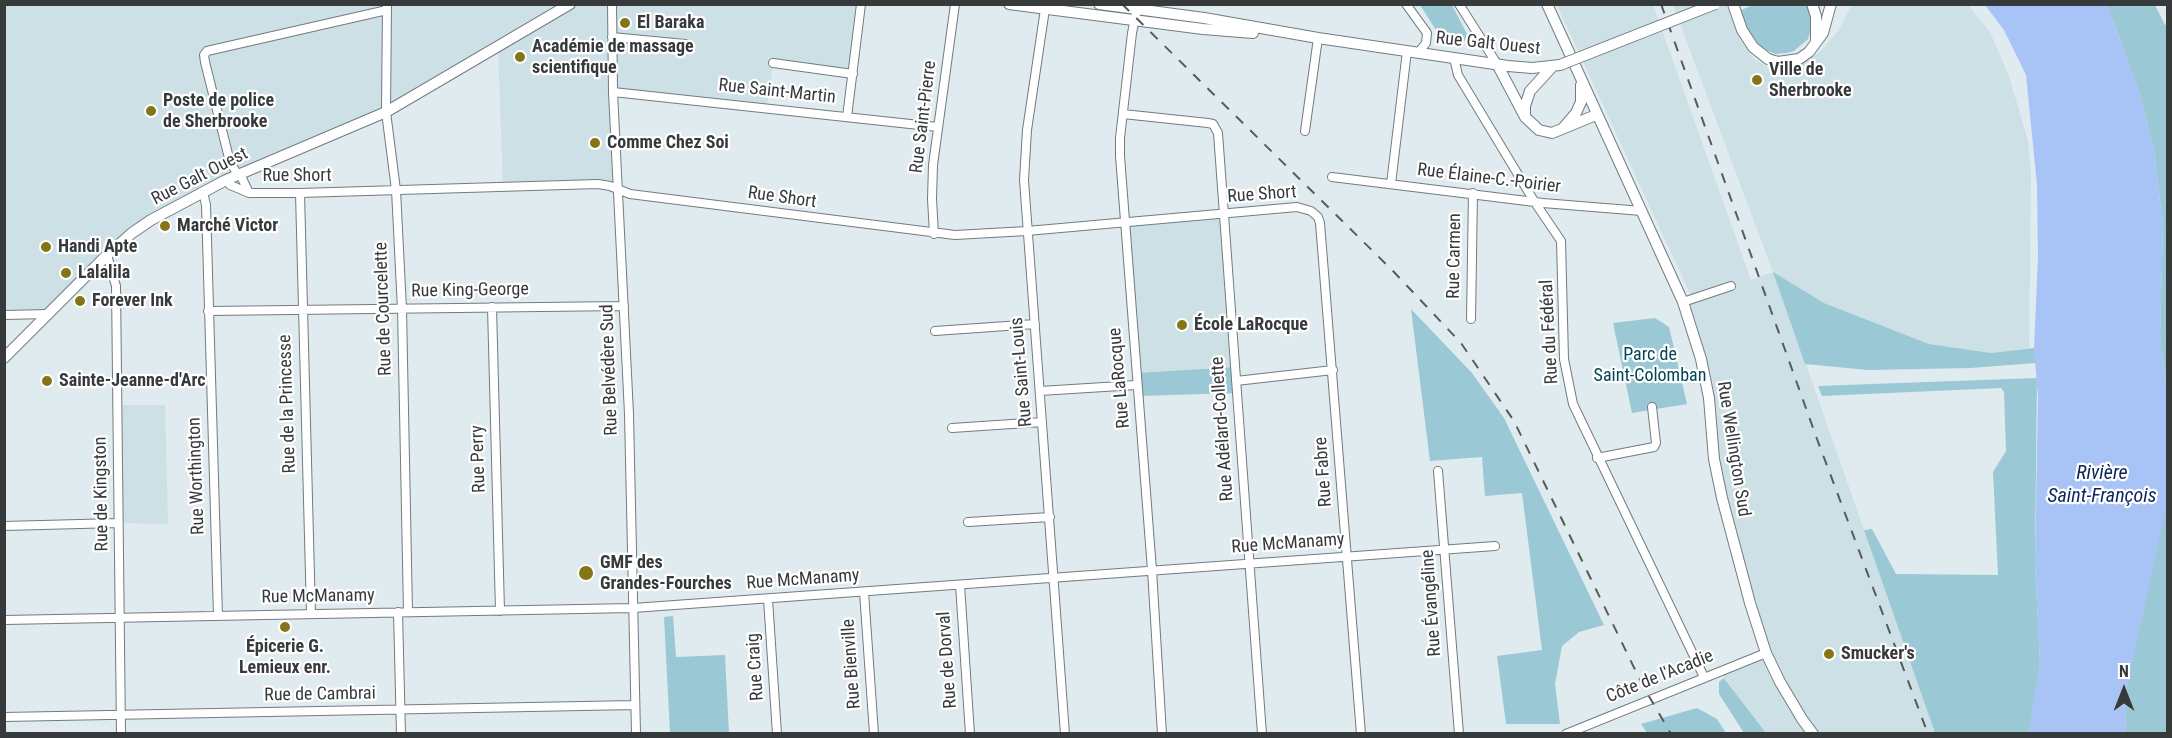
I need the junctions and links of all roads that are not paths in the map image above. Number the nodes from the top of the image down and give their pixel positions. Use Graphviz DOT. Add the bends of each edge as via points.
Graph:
graph roads {
  1 [pos="570,4"];
  2 [pos="612,4"];
  3 [pos="861,4"];
  4 [pos="955,4"];
  5 [pos="1009,4"];
  6 [pos="1099,4"];
  7 [pos="1459,4"];
  8 [pos="1547,4"];
  9 [pos="1715,4"];
  10 [pos="1733,4"];
  11 [pos="1812,4"];
  12 [pos="1831,4"];
  13 [pos="1408,6"];
  14 [pos="387,7"];
  15 [pos="1046,9"];
  16 [pos="1137,10"];
  17 [pos="612,37"];
  18 [pos="1318,38"];
  19 [pos="1816,43"];
  20 [pos="685,44"];
  21 [pos="1407,51"];
  22 [pos="1418,53"];
  23 [pos="1454,58"];
  24 [pos="772,63"];
  25 [pos="1497,64"];
  26 [pos="1556,66"];
  27 [pos="853,74"];
  28 [pos="1581,80"];
  29 [pos="613,92"];
  30 [pos="386,112"];
  31 [pos="1123,114"];
  32 [pos="1596,115"];
  33 [pos="847,117"];
  34 [pos="1526,117"];
  35 [pos="938,127"];
  36 [pos="1305,131"];
  37 [pos="1559,131"];
  38 [pos="239,174"];
  39 [pos="1332,177"];
  40 [pos="226,180"];
  41 [pos="1391,184"];
  42 [pos="617,189"];
  43 [pos="396,190"];
  44 [pos="202,192"];
  45 [pos="249,192"];
  46 [pos="300,193"];
  47 [pos="1473,194"];
  48 [pos="1534,201"];
  49 [pos="1311,211"];
  50 [pos="1642,211"];
  51 [pos="1224,214"];
  52 [pos="1125,222"];
  53 [pos="1027,231"];
  54 [pos="934,234"];
  55 [pos="107,255"];
  56 [pos="1731,286"];
  57 [pos="1683,302"];
  58 [pos="624,306"];
  59 [pos="492,308"];
  60 [pos="402,309"];
  61 [pos="302,310"];
  62 [pos="208,311"];
  63 [pos="4,315"];
  64 [pos="47,316"];
  65 [pos="1471,319"];
  66 [pos="1035,324"];
  67 [pos="935,331"];
  68 [pos="4,358"];
  69 [pos="1333,370"];
  70 [pos="1236,381"];
  71 [pos="1136,385"];
  72 [pos="1040,391"];
  73 [pos="1652,406"];
  74 [pos="1042,422"];
  75 [pos="952,428"];
  76 [pos="1598,458"];
  77 [pos="1438,471"];
  78 [pos="1050,517"];
  79 [pos="968,522"];
  80 [pos="118,523"];
  81 [pos="4,526"];
  82 [pos="1495,546"];
  83 [pos="1445,550"];
  84 [pos="1347,556"];
  85 [pos="1249,563"];
  86 [pos="1152,570"];
  87 [pos="1054,578"];
  88 [pos="960,585"];
  89 [pos="864,592"];
  90 [pos="768,599"];
  91 [pos="633,608"];
  92 [pos="500,611"];
  93 [pos="398,612"];
  94 [pos="408,612"];
  95 [pos="311,614"];
  96 [pos="218,616"];
  97 [pos="121,617"];
  98 [pos="4,620"];
  99 [pos="1766,653"];
  100 [pos="1704,676"];
  101 [pos="636,705"];
  102 [pos="400,710"];
  103 [pos="121,715"];
  104 [pos="4,717"];
  105 [pos="121,734"];
  106 [pos="401,734"];
  107 [pos="636,734"];
  108 [pos="777,734"];
  109 [pos="874,734"];
  110 [pos="970,734"];
  111 [pos="1065,734"];
  112 [pos="1162,734"];
  113 [pos="1262,734"];
  114 [pos="1361,734"];
  115 [pos="1459,734"];
  116 [pos="1566,734"];
  117 [pos="1813,734"];
  1 -- 30 [label="main road, Rue Galt Ouest"];
  2 -- 17 [label="street, Rue Belvédère Sud"];
  3 -- 27 [label="street"];
  4 -- 35 [label="street, Rue Saint-Pierre"];
  5 -- 15 [label="main road, Rue Galt Ouest"];
  6 -- 16 [label="main road, Rue Galt Ouest"];
  7 -- 25 [label="street"];
  8 -- 28 [label="main road, Rue Wellington Sud"];
  9 -- 26 [label="main road, Rue Galt Ouest, bridge"];
  10 -- 19 [label="main road" via="1747,39 1768,59 1799,59"];
  11 -- 19 [label="main road"];
  12 -- 19 [label="main road"];
  13 -- 22 [label="street" via="1427,33 1426,43"];
  14 -- 30 [label="street, Rue de Courcelette"];
  14 -- 38 [label="street, Rue Short" via="207,51 204,55 230,162"];
  15 -- 16 [label="main road, Rue Galt Ouest"];
  15 -- 53 [label="street, Rue Saint-Louis" via="1024,158"];
  16 -- 18 [label="main road, Rue Galt Ouest"];
  16 -- 31 [label="street, Rue LaRocque"];
  17 -- 20 [label="street"];
  17 -- 29 [label="street, Rue Belvédère Sud"];
  18 -- 21 [label="main road, Rue Galt Ouest"];
  18 -- 36 [label="street"];
  21 -- 22 [label="main road, Rue Galt Ouest"];
  21 -- 41 [label="street"];
  22 -- 23 [label="main road, Rue Galt Ouest"];
  23 -- 25 [label="main road, Rue Galt Ouest"];
  23 -- 48 [label="street, Rue du Fédéral" via="1458,75"];
  24 -- 27 [label="street"];
  25 -- 26 [label="main road, Rue Galt Ouest"];
  25 -- 34 [label="main road"];
  26 -- 34 [label="main road" via="1530,91"];
  27 -- 33 [label="street"];
  28 -- 32 [label="main road, Rue Wellington Sud"];
  28 -- 37 [label="main road" via="1581,102"];
  29 -- 33 [label="street, Rue Saint-Martin"];
  29 -- 42 [label="street, Rue Belvédère Sud"];
  30 -- 38 [label="main road, Rue Galt Ouest"];
  30 -- 43 [label="street, Rue de Courcelette"];
  31 -- 51 [label="street, Rue Adélard-Collette" via="1213,124 1218,133"];
  31 -- 52 [label="street, Rue LaRocque" via="1120,156"];
  32 -- 37 [label="main road"];
  32 -- 50 [label="main road, Rue Wellington Sud"];
  33 -- 35 [label="street, Rue Saint-Martin"];
  34 -- 37 [label="main road" via="1539,130"];
  35 -- 54 [label="street, Rue Saint-Pierre" via="932,190"];
  38 -- 40 [label="main road, Rue Galt Ouest"];
  38 -- 45 [label="street, Rue Short"];
  39 -- 41 [label="street, Rue Élaine-C.-Poirier"];
  40 -- 44 [label="main road, Rue Galt Ouest"];
  40 -- 45 [label="street, Rue Short" via="238,190"];
  41 -- 47 [label="street, Rue Élaine-C.-Poirier"];
  42 -- 43 [label="street, Rue Short" via="598,184"];
  42 -- 54 [label="street, Rue Short" via="630,194"];
  42 -- 58 [label="street, Rue Belvédère Sud"];
  43 -- 46 [label="street, Rue Short"];
  43 -- 60 [label="street, Rue de Courcelette"];
  44 -- 55 [label="main road, Rue Galt Ouest" via="141,227"];
  44 -- 62 [label="street, Rue Worthington" via="206,206"];
  45 -- 46 [label="street, Rue Short"];
  46 -- 61 [label="street, Rue de la Princesse"];
  47 -- 48 [label="street, Rue Élaine-C.-Poirier"];
  47 -- 65 [label="street, Rue Carmen"];
  48 -- 50 [label="street, Rue Élaine-C.-Poirier"];
  48 -- 76 [label="street, Rue du Fédéral" via="1561,240 1566,375 1573,404"];
  49 -- 51 [label="street, Rue Short" via="1297,207"];
  49 -- 69 [label="street, Rue Fabre" via="1320,223"];
  50 -- 57 [label="main road, Rue Wellington Sud"];
  51 -- 52 [label="street, Rue Short"];
  51 -- 70 [label="street, Rue Adélard-Collette"];
  52 -- 53 [label="street, Rue Short"];
  52 -- 71 [label="street, Rue LaRocque"];
  53 -- 54 [label="street, Rue Short"];
  53 -- 66 [label="street, Rue Saint-Louis"];
  55 -- 64 [label="main road, Rue Galt Ouest"];
  55 -- 80 [label="street, Rue de Kingston" via="116,286"];
  56 -- 57 [label="street"];
  57 -- 99 [label="main road, Rue Wellington Sud" via="1706,381 1722,498"];
  58 -- 59 [label="street, Rue King-George"];
  58 -- 91 [label="street, Rue Belvédère Sud"];
  59 -- 60 [label="street, Rue King-George"];
  59 -- 92 [label="street, Rue Perry"];
  60 -- 61 [label="street, Rue King-George"];
  60 -- 94 [label="street, Rue de Courcelette"];
  61 -- 62 [label="street, Rue King-George"];
  61 -- 95 [label="street, Rue de la Princesse"];
  62 -- 96 [label="street, Rue Worthington"];
  63 -- 64 [label="street"];
  64 -- 68 [label="main road, Rue Galt Ouest"];
  66 -- 67 [label="street"];
  66 -- 72 [label="street, Rue Saint-Louis"];
  69 -- 70 [label="street"];
  69 -- 84 [label="street, Rue Fabre"];
  70 -- 85 [label="street, Rue Adélard-Collette"];
  71 -- 72 [label="street"];
  71 -- 86 [label="street, Rue LaRocque"];
  72 -- 74 [label="street, Rue Saint-Louis"];
  73 -- 76 [label="street" via="1654,447"];
  74 -- 75 [label="street"];
  74 -- 78 [label="street, Rue Saint-Louis"];
  76 -- 100 [label="street, Rue du Fédéral"];
  77 -- 83 [label="street, Rue Évangéline"];
  78 -- 79 [label="street"];
  78 -- 87 [label="street, Rue Saint-Louis"];
  80 -- 81 [label="street"];
  80 -- 97 [label="street, Rue de Kingston"];
  82 -- 83 [label="street, Rue McManamy"];
  83 -- 84 [label="street, Rue McManamy"];
  83 -- 115 [label="street, Rue Évangéline"];
  84 -- 85 [label="street, Rue McManamy"];
  84 -- 114 [label="street, Rue Fabre"];
  85 -- 86 [label="street, Rue McManamy"];
  85 -- 113 [label="street, Rue Adélard-Collette"];
  86 -- 87 [label="street, Rue McManamy"];
  86 -- 112 [label="street, Rue LaRocque"];
  87 -- 88 [label="street, Rue McManamy"];
  87 -- 111 [label="street, Rue Saint-Louis"];
  88 -- 89 [label="street, Rue McManamy"];
  88 -- 110 [label="street, Rue de Dorval"];
  89 -- 90 [label="street, Rue McManamy"];
  89 -- 109 [label="street, Rue Bienville"];
  90 -- 91 [label="street, Rue McManamy"];
  90 -- 108 [label="street, Rue Craig"];
  91 -- 92 [label="street, Rue McManamy"];
  91 -- 101 [label="street, Rue Belvédère Sud"];
  92 -- 94 [label="street, Rue McManamy"];
  93 -- 94 [label="street, Rue McManamy"];
  93 -- 95 [label="street, Rue McManamy"];
  93 -- 102 [label="street"];
  95 -- 96 [label="street, Rue McManamy"];
  96 -- 97 [label="street, Rue McManamy"];
  97 -- 98 [label="street, Rue McManamy"];
  97 -- 103 [label="street, Rue de Kingston"];
  99 -- 100 [label="street, Côte de l'Acadie"];
  99 -- 117 [label="main road, Rue Wellington Sud" via="1788,697"];
  100 -- 116 [label="street, Côte de l'Acadie"];
  101 -- 102 [label="street, Rue de Cambrai"];
  101 -- 107 [label="street, Rue Belvédère Sud"];
  102 -- 103 [label="street, Rue de Cambrai"];
  102 -- 106 [label="street"];
  103 -- 104 [label="street, Rue de Cambrai"];
  103 -- 105 [label="street, Rue de Kingston"];
}
